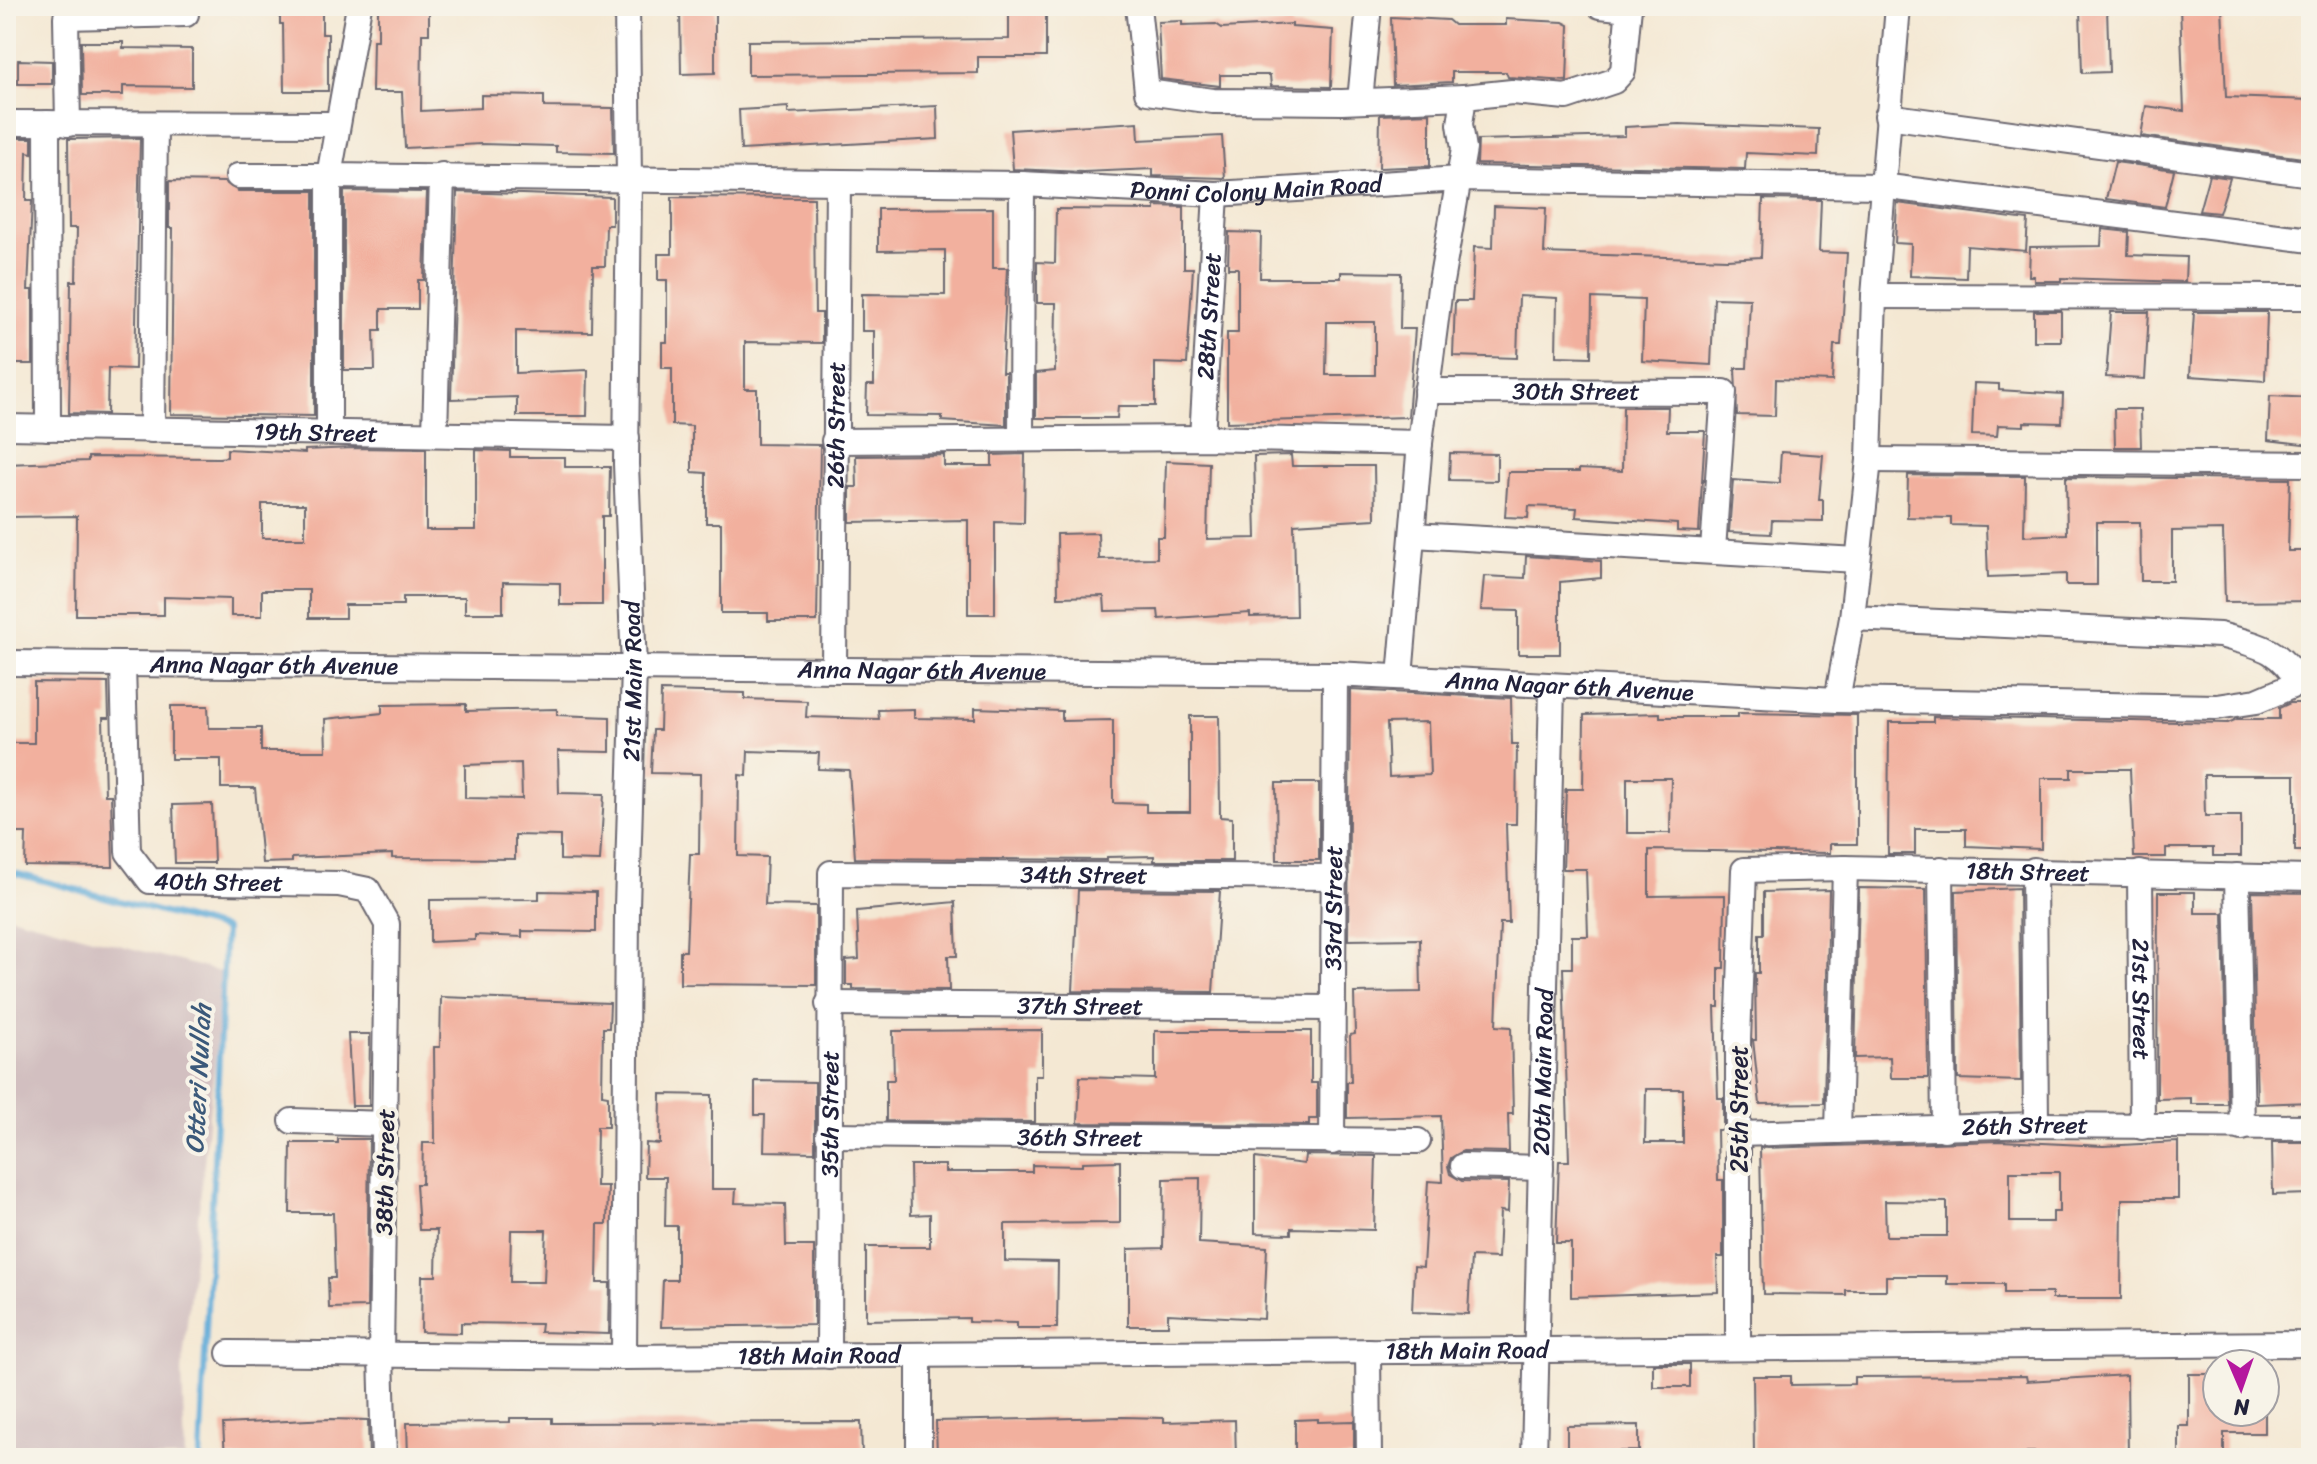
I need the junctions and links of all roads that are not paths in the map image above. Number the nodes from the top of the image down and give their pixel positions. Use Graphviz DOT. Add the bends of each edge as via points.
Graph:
graph roads {
  1 [pos="359,6"];
  2 [pos="627,6"];
  3 [pos="1138,6"];
  4 [pos="1369,6"];
  5 [pos="1600,6"];
  6 [pos="1898,6"];
  7 [pos="1629,7"];
  8 [pos="186,14"];
  9 [pos="1464,97"];
  10 [pos="1360,101"];
  11 [pos="1887,116"];
  12 [pos="6,123"];
  13 [pos="57,124"];
  14 [pos="155,124"];
  15 [pos="336,124"];
  16 [pos="2311,174"];
  17 [pos="442,175"];
  18 [pos="238,176"];
  19 [pos="329,176"];
  20 [pos="1460,179"];
  21 [pos="629,180"];
  22 [pos="838,182"];
  23 [pos="1022,184"];
  24 [pos="1881,186"];
  25 [pos="1216,194"];
  26 [pos="2311,240"];
  27 [pos="1874,296"];
  28 [pos="2311,297"];
  29 [pos="1426,391"];
  30 [pos="6,427"];
  31 [pos="48,428"];
  32 [pos="152,430"];
  33 [pos="329,432"];
  34 [pos="435,434"];
  35 [pos="627,438"];
  36 [pos="1202,438"];
  37 [pos="1021,439"];
  38 [pos="834,441"];
  39 [pos="1420,443"];
  40 [pos="1869,460"];
  41 [pos="2311,464"];
  42 [pos="1413,535"];
  43 [pos="1713,550"];
  44 [pos="1857,560"];
  45 [pos="1852,618"];
  46 [pos="6,663"];
  47 [pos="123,665"];
  48 [pos="834,667"];
  49 [pos="634,668"];
  50 [pos="1335,674"];
  51 [pos="1400,677"];
  52 [pos="2305,682"];
  53 [pos="1552,687"];
  54 [pos="1837,700"];
  55 [pos="1845,868"];
  56 [pos="1941,869"];
  57 [pos="1744,870"];
  58 [pos="2034,870"];
  59 [pos="831,873"];
  60 [pos="2140,873"];
  61 [pos="2237,876"];
  62 [pos="1336,877"];
  63 [pos="2311,878"];
  64 [pos="368,890"];
  65 [pos="828,1004"];
  66 [pos="1333,1008"];
  67 [pos="292,1121"];
  68 [pos="386,1124"];
  69 [pos="2036,1125"];
  70 [pos="2142,1127"];
  71 [pos="2311,1127"];
  72 [pos="2242,1128"];
  73 [pos="1944,1129"];
  74 [pos="1838,1131"];
  75 [pos="1739,1134"];
  76 [pos="828,1135"];
  77 [pos="1418,1141"];
  78 [pos="1332,1142"];
  79 [pos="1463,1166"];
  80 [pos="1541,1168"];
  81 [pos="2311,1344"];
  82 [pos="1738,1348"];
  83 [pos="1536,1350"];
  84 [pos="1368,1351"];
  85 [pos="229,1353"];
  86 [pos="381,1355"];
  87 [pos="919,1355"];
  88 [pos="829,1356"];
  89 [pos="624,1357"];
  90 [pos="384,1458"];
  91 [pos="919,1458"];
  92 [pos="1369,1458"];
  93 [pos="1534,1458"];
  1 -- 15 [label="street"];
  2 -- 21 [label="street, 21st Main Road"];
  3 -- 10 [label="street" via="1147,92 1213,101"];
  4 -- 10 [label="street"];
  5 -- 7 [label="street"];
  6 -- 11 [label="street"];
  7 -- 9 [label="street" via="1623,71 1614,81 1566,97 1512,92"];
  8 -- 13 [label="street" via="66,17"];
  9 -- 10 [label="street"];
  9 -- 20 [label="street"];
  11 -- 16 [label="street"];
  11 -- 24 [label="street"];
  12 -- 13 [label="street"];
  13 -- 14 [label="street"];
  13 -- 31 [label="street"];
  14 -- 15 [label="street"];
  14 -- 32 [label="street"];
  15 -- 19 [label="street"];
  17 -- 19 [label="street, Ponni Colony Main Road"];
  17 -- 21 [label="street, Ponni Colony Main Road"];
  17 -- 34 [label="street"];
  18 -- 19 [label="street, Ponni Colony Main Road"];
  19 -- 33 [label="street"];
  20 -- 24 [label="street, Ponni Colony Main Road"];
  20 -- 25 [label="street, Ponni Colony Main Road"];
  20 -- 29 [label="street"];
  21 -- 22 [label="street, Ponni Colony Main Road"];
  21 -- 35 [label="street, 21st Main Road"];
  22 -- 23 [label="street, Ponni Colony Main Road"];
  22 -- 38 [label="street, 26th Street"];
  23 -- 25 [label="street, Ponni Colony Main Road"];
  23 -- 37 [label="street"];
  24 -- 26 [label="street, Ponni Colony Main Road"];
  24 -- 27 [label="street"];
  25 -- 36 [label="street, 28th Street"];
  27 -- 28 [label="street"];
  27 -- 40 [label="street"];
  29 -- 39 [label="street"];
  29 -- 43 [label="street, 30th Street" via="1724,392"];
  30 -- 31 [label="street, 19th Street"];
  31 -- 32 [label="street, 19th Street"];
  32 -- 33 [label="street, 19th Street"];
  33 -- 34 [label="street, 19th Street"];
  34 -- 35 [label="street, 19th Street"];
  35 -- 49 [label="street, 21st Main Road"];
  36 -- 37 [label="street"];
  36 -- 39 [label="street"];
  37 -- 38 [label="street"];
  38 -- 48 [label="street, 26th Street"];
  39 -- 42 [label="street"];
  40 -- 41 [label="street"];
  40 -- 44 [label="street"];
  42 -- 43 [label="street"];
  42 -- 51 [label="street"];
  43 -- 44 [label="street"];
  44 -- 45 [label="street"];
  45 -- 52 [label="street, Anna Nagar 6th Avenue" via="2220,635 2271,650"];
  45 -- 54 [label="street"];
  46 -- 47 [label="street, Anna Nagar 6th Avenue"];
  47 -- 49 [label="street, Anna Nagar 6th Avenue"];
  47 -- 64 [label="street, 40th Street" via="128,852 150,881 339,884"];
  48 -- 49 [label="street, Anna Nagar 6th Avenue"];
  48 -- 50 [label="street, Anna Nagar 6th Avenue"];
  49 -- 89 [label="street, 21st Main Road"];
  50 -- 51 [label="street, Anna Nagar 6th Avenue"];
  50 -- 62 [label="street, 33rd Street"];
  51 -- 53 [label="street, Anna Nagar 6th Avenue"];
  52 -- 54 [label="street, Anna Nagar 6th Avenue" via="2257,701 2217,707"];
  53 -- 54 [label="street, Anna Nagar 6th Avenue"];
  53 -- 80 [label="street, 20th Main Road"];
  55 -- 56 [label="street, 18th Street"];
  55 -- 57 [label="street, 18th Street"];
  55 -- 74 [label="street"];
  56 -- 58 [label="street, 18th Street"];
  56 -- 73 [label="street"];
  57 -- 75 [label="street, 25th Street"];
  58 -- 60 [label="street, 18th Street"];
  58 -- 69 [label="street"];
  59 -- 62 [label="street, 34th Street"];
  59 -- 65 [label="street, 35th Street"];
  60 -- 61 [label="street, 18th Street"];
  60 -- 70 [label="street, 21st Street"];
  61 -- 63 [label="street, 18th Street"];
  61 -- 72 [label="street"];
  62 -- 66 [label="street, 33rd Street"];
  64 -- 68 [label="street, 38th Street" via="387,924"];
  65 -- 66 [label="street, 37th Street"];
  65 -- 76 [label="street, 35th Street"];
  66 -- 78 [label="street, 33rd Street"];
  67 -- 68 [label="street"];
  68 -- 86 [label="street, 38th Street"];
  69 -- 70 [label="street, 26th Street"];
  69 -- 73 [label="street, 26th Street"];
  70 -- 72 [label="street, 26th Street"];
  71 -- 72 [label="street, 26th Street"];
  73 -- 74 [label="street, 26th Street"];
  74 -- 75 [label="street, 26th Street"];
  75 -- 82 [label="street, 25th Street"];
  76 -- 78 [label="street, 36th Street"];
  76 -- 88 [label="street, 35th Street"];
  77 -- 78 [label="street, 36th Street"];
  79 -- 80 [label="street"];
  80 -- 83 [label="street, 20th Main Road"];
  81 -- 82 [label="street, 18th Main Road"];
  82 -- 83 [label="street, 18th Main Road"];
  83 -- 84 [label="street, 18th Main Road"];
  83 -- 93 [label="street, 20th Main Road"];
  84 -- 87 [label="street, 18th Main Road"];
  84 -- 92 [label="street"];
  85 -- 86 [label="street, 18th Main Road"];
  86 -- 89 [label="street, 18th Main Road"];
  86 -- 90 [label="street, 38th Street"];
  87 -- 88 [label="street, 18th Main Road"];
  87 -- 91 [label="street"];
  88 -- 89 [label="street, 18th Main Road"];
}
